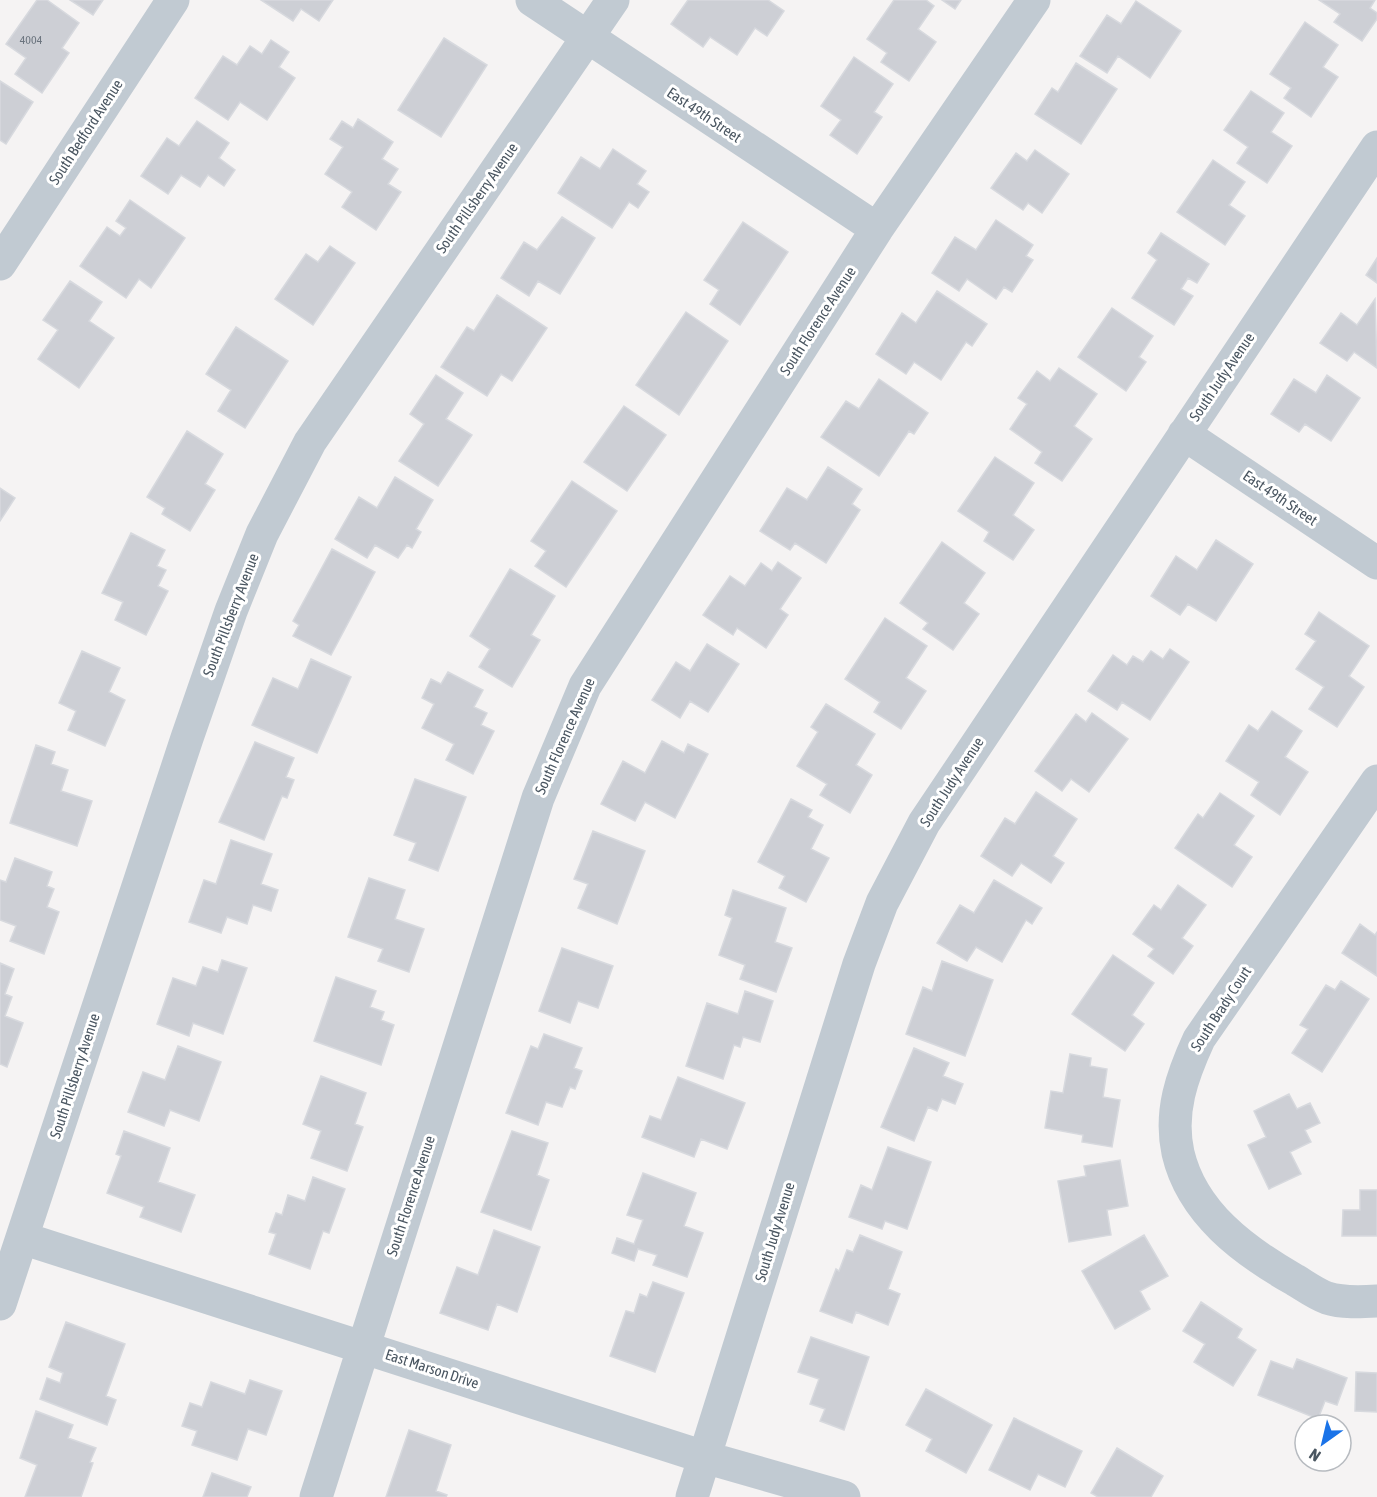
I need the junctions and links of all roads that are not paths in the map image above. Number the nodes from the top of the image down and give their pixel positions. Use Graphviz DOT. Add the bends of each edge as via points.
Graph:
graph roads {
  1 [pos="172,0"];
  2 [pos="532,0"];
  3 [pos="614,0"];
  4 [pos="1034,0"];
  5 [pos="589,38"];
  6 [pos="1377,147"];
  7 [pos="877,230"];
  8 [pos="0,264"];
  9 [pos="1184,434"];
  10 [pos="1377,562"];
  11 [pos="1377,781"];
  12 [pos="22,1238"];
  13 [pos="1377,1301"];
  14 [pos="0,1304"];
  15 [pos="364,1347"];
  16 [pos="704,1457"];
  17 [pos="316,1497"];
  18 [pos="692,1497"];
  19 [pos="844,1497"];
  1 -- 8 [label="street, South Bedford Avenue"];
  2 -- 5 [label="street, East 49th Street"];
  3 -- 5 [label="street, South Pillsberry Avenue"];
  4 -- 7 [label="street, South Florence Avenue"];
  5 -- 7 [label="street, East 49th Street"];
  5 -- 12 [label="street, South Pillsberry Avenue" via="310,442 262,534 190,727"];
  6 -- 9 [label="street, South Judy Avenue"];
  7 -- 15 [label="street, South Florence Avenue" via="585,686 538,798"];
  9 -- 10 [label="street, East 49th Street"];
  9 -- 16 [label="street, South Judy Avenue" via="924,824 882,903 859,964"];
  11 -- 13 [label="street, South Brady Court" via="1199,1039 1181,1079 1175,1110 1178,1152 1190,1188 1216,1223 1265,1263 1327,1298"];
  12 -- 14 [label="street, South Pillsberry Avenue"];
  12 -- 15 [label="street, East Marson Drive"];
  15 -- 16 [label="street, East Marson Drive"];
  15 -- 17 [label="street, South Florence Avenue"];
  16 -- 18 [label="street, South Judy Avenue"];
  16 -- 19 [label="street, East Marson Drive"];
}
